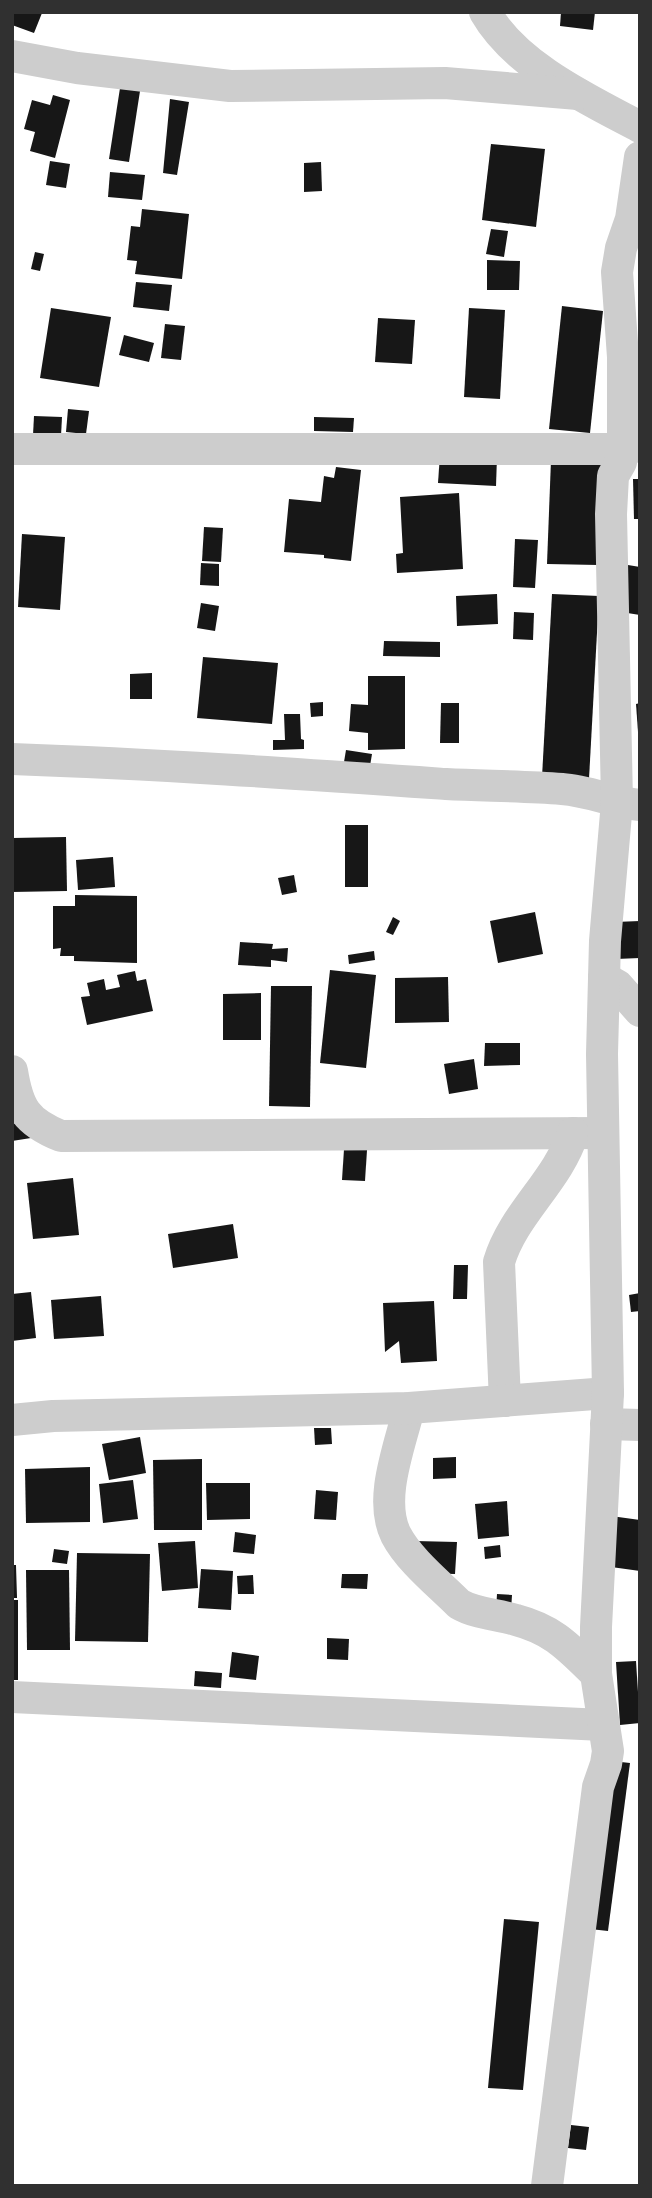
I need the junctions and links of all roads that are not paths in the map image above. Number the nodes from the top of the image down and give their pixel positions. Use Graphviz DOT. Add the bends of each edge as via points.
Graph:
graph roads {
  1 [pos="485,12"];
  2 [pos="12,56"];
  3 [pos="578,94"];
  4 [pos="640,127"];
  5 [pos="640,157"];
  6 [pos="632,447"];
  7 [pos="12,449"];
  8 [pos="12,759"];
  9 [pos="628,804"];
  10 [pos="604,978"];
  11 [pos="640,1011"];
  12 [pos="12,1071"];
  13 [pos="588,1133"];
  14 [pos="505,1401"];
  15 [pos="409,1408"];
  16 [pos="607,1409"];
  17 [pos="12,1420"];
  18 [pos="640,1425"];
  19 [pos="596,1674"];
  20 [pos="12,1697"];
  21 [pos="603,1726"];
  22 [pos="547,2186"];
  1 -- 3 [label="street" via="493,27 524,58"];
  2 -- 3 [label="street" via="230,86 445,83"];
  3 -- 4 [label="street"];
  5 -- 6 [label="street" via="617,272"];
  6 -- 7 [label="street"];
  6 -- 9 [label="street" via="613,476 611,514"];
  8 -- 9 [label="street" via="563,789"];
  9 -- 10 [label="street" via="605,942"];
  10 -- 11 [label="street" via="618,986"];
  10 -- 13 [label="street" via="602,1054"];
  12 -- 13 [label="street" via="16,1096 26,1114 61,1136"];
  13 -- 14 [label="street" via="513,1229 499,1262"];
  13 -- 16 [label="street"];
  14 -- 15 [label="street"];
  14 -- 16 [label="street"];
  15 -- 17 [label="street"];
  15 -- 19 [label="street" via="390,1484 389,1513 407,1551 468,1610 541,1629 558,1638"];
  16 -- 18 [label="street"];
  16 -- 19 [label="street"];
  19 -- 21 [label="street"];
  20 -- 21 [label="street"];
  21 -- 22 [label="street" via="608,1751 598,1787"];
}
